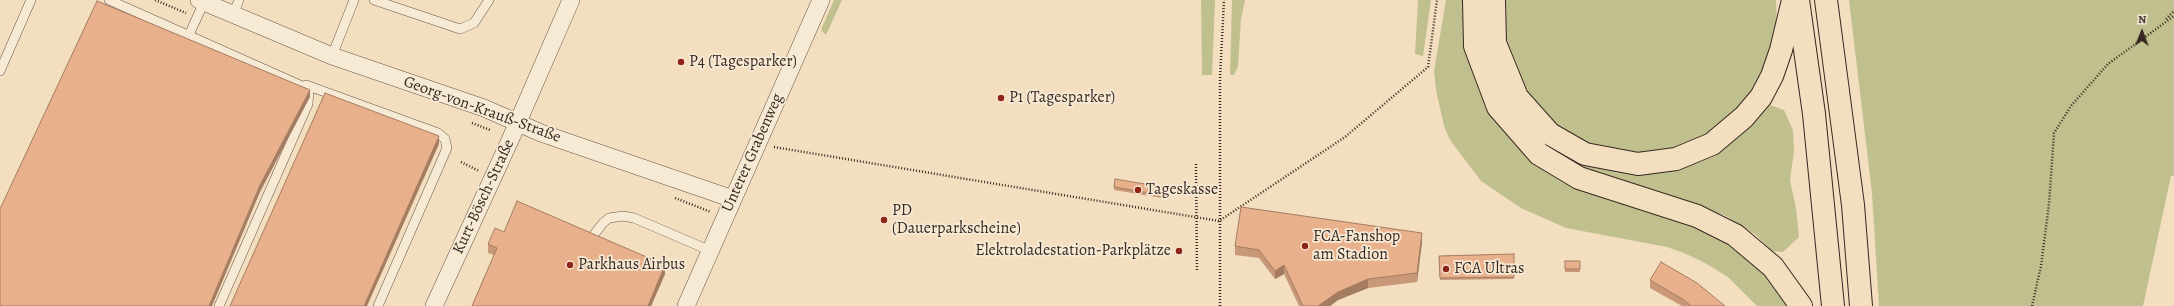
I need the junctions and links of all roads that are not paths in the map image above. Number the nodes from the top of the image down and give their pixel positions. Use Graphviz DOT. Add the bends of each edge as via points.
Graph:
graph roads {
  1 [pos="31,0"];
  2 [pos="109,0"];
  3 [pos="354,0"];
  4 [pos="374,0"];
  5 [pos="489,0"];
  6 [pos="571,0"];
  7 [pos="821,0"];
  8 [pos="1474,0"];
  9 [pos="1494,0"];
  10 [pos="1793,0"];
  11 [pos="1798,0"];
  12 [pos="1826,0"];
  13 [pos="202,1"];
  14 [pos="236,8"];
  15 [pos="190,35"];
  16 [pos="332,56"];
  17 [pos="0,71"];
  18 [pos="300,83"];
  19 [pos="518,122"];
  20 [pos="733,199"];
  21 [pos="590,241"];
  22 [pos="710,251"];
  23 [pos="219,306"];
  24 [pos="378,306"];
  25 [pos="434,306"];
  26 [pos="686,306"];
  27 [pos="1801,306"];
  28 [pos="1833,306"];
  29 [pos="1862,306"];
  1 -- 17 [label="lane"];
  2 -- 15 [label="lane"];
  3 -- 16 [label="lane"];
  4 -- 5 [label="lane" via="460,29 474,23"];
  6 -- 19 [label="street, Kurt-Bösch-Straße"];
  7 -- 20 [label="street, Unterer Grabenweg"];
  8 -- 27 [label="highway" via="1475,46 1498,107 1539,154 1579,178 1697,216 1735,234 1773,267"];
  9 -- 10 [label="highway" via="1495,43 1517,98 1550,134 1586,154 1638,164 1676,159 1712,144 1744,117 1772,76"];
  11 -- 28 [label="highway" via="1815,121"];
  12 -- 29 [label="highway" via="1852,197"];
  13 -- 14 [label="street, Georg-von-Krauß-Straße"];
  13 -- 15 [label="lane"];
  14 -- 16 [label="street, Georg-von-Krauß-Straße"];
  15 -- 18 [label="lane"];
  16 -- 19 [label="street, Georg-von-Krauß-Straße"];
  18 -- 23 [label="lane" via="309,89 308,104"];
  18 -- 24 [label="lane" via="438,134 445,139 447,148"];
  19 -- 20 [label="street, Georg-von-Krauß-Straße" via="541,133"];
  19 -- 25 [label="street, Kurt-Bösch-Straße"];
  20 -- 22 [label="street, Unterer Grabenweg"];
  21 -- 22 [label="lane" via="603,222 609,218 623,216 634,218"];
  22 -- 26 [label="street, Unterer Grabenweg"];
}
